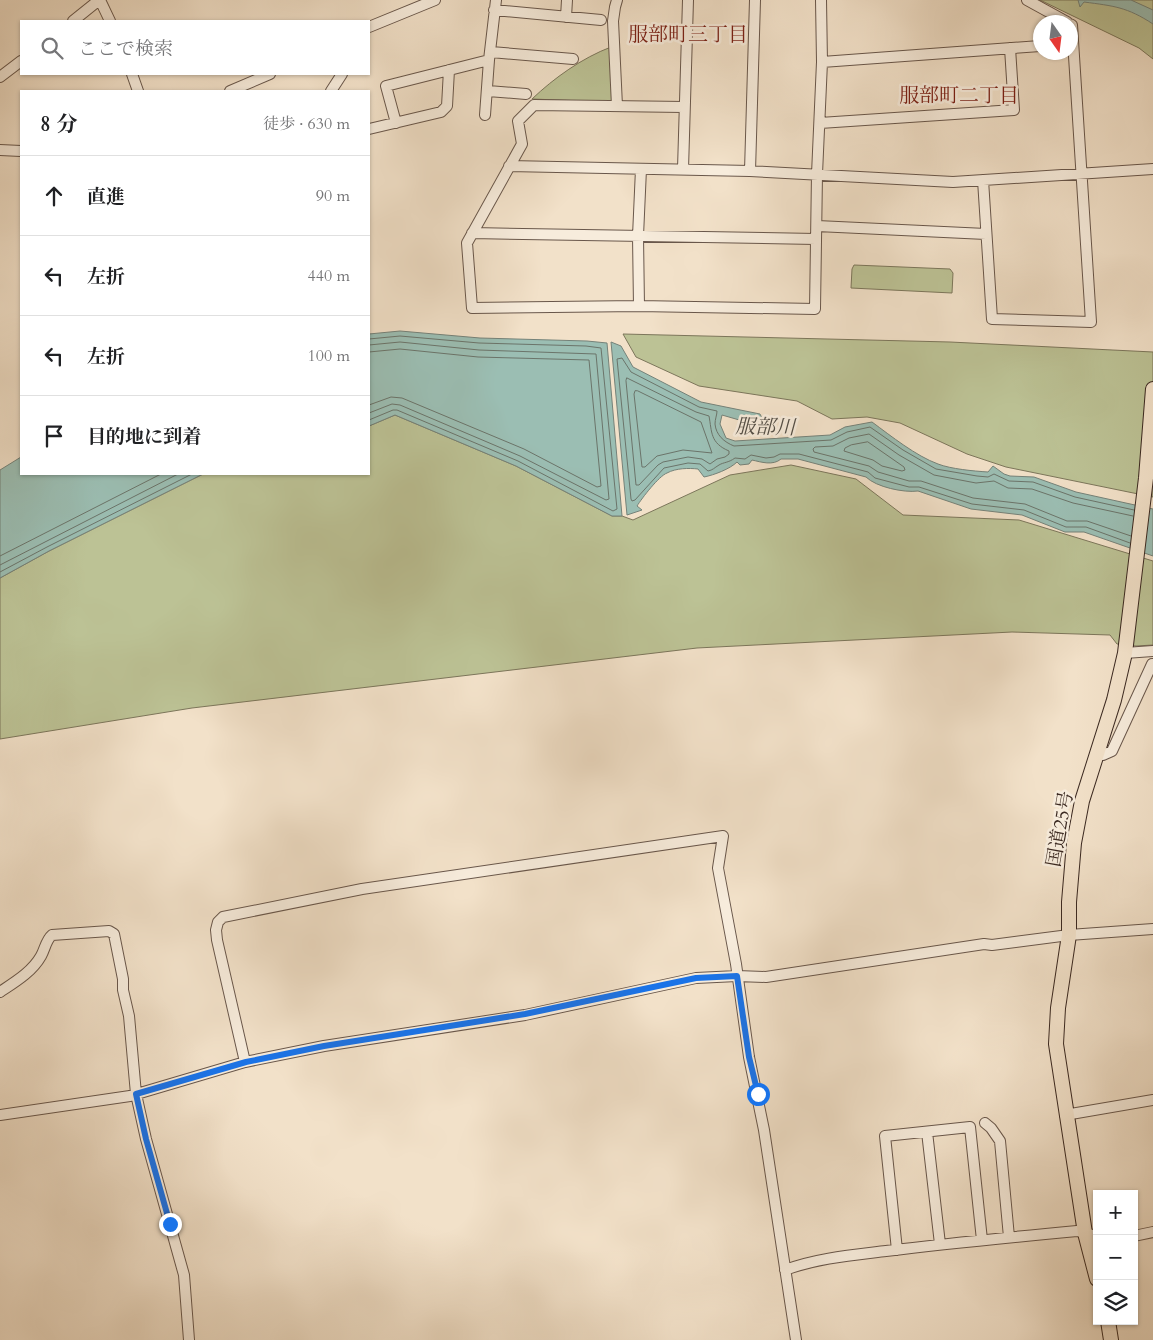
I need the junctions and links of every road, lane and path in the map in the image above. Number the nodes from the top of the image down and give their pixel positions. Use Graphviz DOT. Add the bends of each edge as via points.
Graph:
graph roads {
  1 [pos="100,0"];
  2 [pos="435,0"];
  3 [pos="568,0"];
  4 [pos="617,0"];
  5 [pos="688,0"];
  6 [pos="755,0"];
  7 [pos="822,0"];
  8 [pos="1027,0"];
  9 [pos="495,5"];
  10 [pos="1054,15"];
  11 [pos="566,17"];
  12 [pos="74,20"];
  13 [pos="110,20"];
  14 [pos="601,20"];
  15 [pos="370,27"];
  16 [pos="1033,46"];
  17 [pos="1010,48"];
  18 [pos="490,56"];
  19 [pos="573,59"];
  20 [pos="1072,60"];
  21 [pos="20,62"];
  22 [pos="822,62"];
  23 [pos="450,70"];
  24 [pos="132,75"];
  25 [pos="268,75"];
  26 [pos="341,75"];
  27 [pos="0,77"];
  28 [pos="138,90"];
  29 [pos="235,90"];
  30 [pos="332,90"];
  31 [pos="488,92"];
  32 [pos="526,94"];
  33 [pos="617,106"];
  34 [pos="684,107"];
  35 [pos="485,115"];
  36 [pos="396,123"];
  37 [pos="820,123"];
  38 [pos="370,129"];
  39 [pos="0,150"];
  40 [pos="20,151"];
  41 [pos="509,166"];
  42 [pos="641,169"];
  43 [pos="683,169"];
  44 [pos="1153,170"];
  45 [pos="750,171"];
  46 [pos="1081,173"];
  47 [pos="817,174"];
  48 [pos="983,180"];
  49 [pos="817,226"];
  50 [pos="472,233"];
  51 [pos="986,234"];
  52 [pos="638,236"];
  53 [pos="816,239"];
  54 [pos="639,306"];
  55 [pos="1153,389"];
  56 [pos="1153,651"];
  57 [pos="1125,652"];
  58 [pos="1152,664"];
  59 [pos="1096,754"];
  60 [pos="1153,929"];
  61 [pos="1069,935"];
  62 [pos="737,976"];
  63 [pos="0,992"];
  64 [pos="246,1062"];
  65 [pos="136,1094"];
  66 [pos="1153,1100"];
  67 [pos="0,1114"];
  68 [pos="1065,1115"];
  69 [pos="985,1123"];
  70 [pos="927,1132"];
  71 [pos="1153,1232"];
  72 [pos="1091,1234"];
  73 [pos="1138,1235"];
  74 [pos="1009,1237"];
  75 [pos="982,1240"];
  76 [pos="940,1244"];
  77 [pos="1093,1249"];
  78 [pos="896,1250"];
  79 [pos="785,1270"];
  80 [pos="1109,1325"];
  81 [pos="190,1340"];
  82 [pos="796,1340"];
  83 [pos="1111,1340"];
  1 -- 12 [label="street"];
  1 -- 13 [label="street"];
  2 -- 15 [label="street"];
  3 -- 11 [label="street"];
  4 -- 33 [label="street" via="613,21"];
  5 -- 34 [label="street"];
  6 -- 45 [label="street"];
  7 -- 22 [label="street"];
  8 -- 10 [label="street"];
  9 -- 11 [label="street"];
  9 -- 18 [label="street"];
  11 -- 14 [label="street"];
  16 -- 17 [label="street"];
  17 -- 22 [label="street"];
  17 -- 37 [label="street" via="1014,110"];
  18 -- 19 [label="street"];
  18 -- 23 [label="street"];
  18 -- 31 [label="street"];
  20 -- 46 [label="street"];
  21 -- 27 [label="street"];
  22 -- 37 [label="street"];
  23 -- 36 [label="street" via="447,106 441,112"];
  23 -- 36 [label="street" via="386,86"];
  24 -- 28 [label="street"];
  25 -- 29 [label="street"];
  26 -- 30 [label="street"];
  31 -- 32 [label="street"];
  31 -- 35 [label="street"];
  33 -- 34 [label="street"];
  33 -- 41 [label="street" via="534,105 518,121 522,144"];
  34 -- 43 [label="street"];
  36 -- 38 [label="street"];
  37 -- 47 [label="street"];
  39 -- 40 [label="street"];
  41 -- 42 [label="street"];
  41 -- 50 [label="street"];
  42 -- 43 [label="street"];
  42 -- 52 [label="street"];
  43 -- 45 [label="street"];
  44 -- 46 [label="street"];
  45 -- 47 [label="street"];
  46 -- 48 [label="street"];
  46 -- 51 [label="street" via="1090,322 992,320"];
  47 -- 48 [label="street" via="953,182"];
  47 -- 49 [label="street"];
  48 -- 51 [label="street"];
  49 -- 51 [label="street"];
  49 -- 53 [label="street"];
  50 -- 52 [label="street"];
  50 -- 54 [label="street" via="467,243 472,308"];
  52 -- 53 [label="street"];
  52 -- 54 [label="street"];
  53 -- 54 [label="street" via="815,309"];
  55 -- 57 [label="highway, 国道25号"];
  56 -- 57 [label="street"];
  57 -- 59 [label="highway, 国道25号" via="1114,700"];
  58 -- 59 [label="street" via="1112,751"];
  59 -- 61 [label="highway, 国道25号" via="1074,843"];
  60 -- 61 [label="street"];
  61 -- 62 [label="street" via="984,944 766,977"];
  61 -- 68 [label="highway, 国道25号" via="1056,1044"];
  62 -- 64 [label="street" via="696,978 525,1014 324,1046"];
  62 -- 64 [label="street" via="718,868 723,836 362,889 223,918 218,922 217,940"];
  62 -- 79 [label="street"];
  63 -- 65 [label="street" via="28,972 52,935 113,932 123,979"];
  64 -- 65 [label="street"];
  65 -- 67 [label="street"];
  65 -- 81 [label="street" via="184,1275"];
  66 -- 68 [label="street"];
  68 -- 72 [label="highway, 国道25号"];
  69 -- 74 [label="street" via="1000,1141"];
  70 -- 75 [label="street" via="970,1127"];
  70 -- 76 [label="street"];
  70 -- 78 [label="street" via="885,1136"];
  71 -- 73 [label="street"];
  72 -- 74 [label="street" via="1077,1231"];
  72 -- 77 [label="highway, 国道25号"];
  74 -- 75 [label="street"];
  75 -- 76 [label="street"];
  76 -- 78 [label="street"];
  78 -- 79 [label="street" via="837,1257"];
  79 -- 82 [label="street"];
  80 -- 83 [label="highway"];
}
